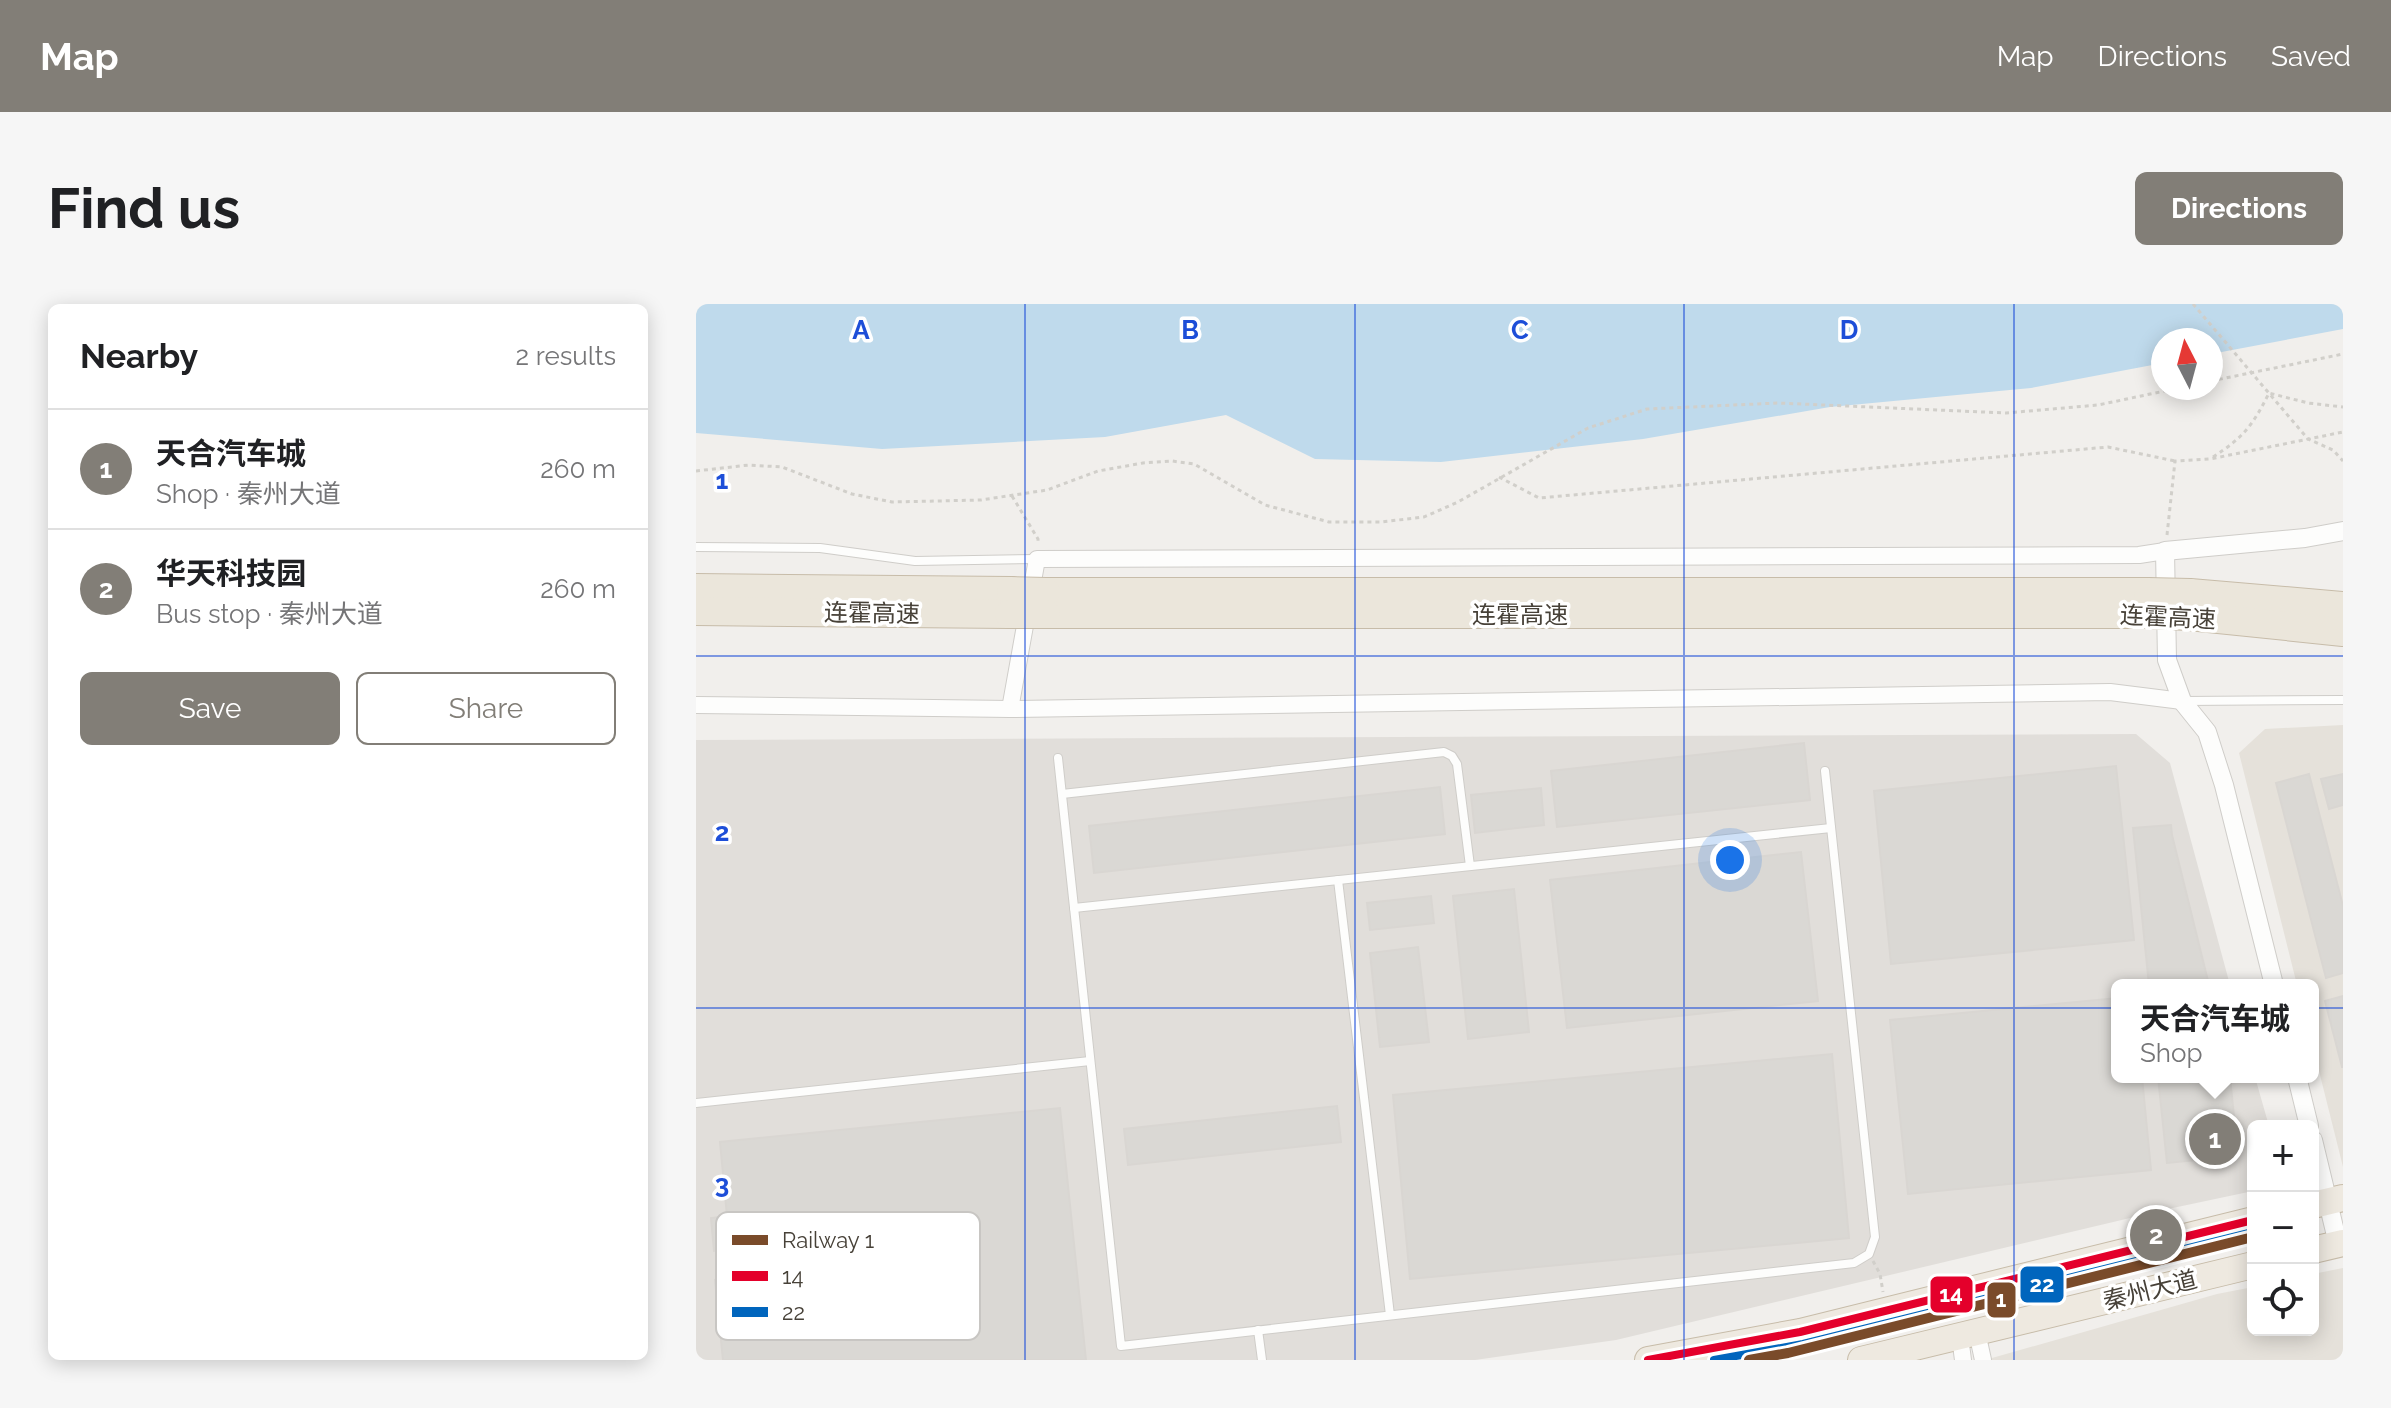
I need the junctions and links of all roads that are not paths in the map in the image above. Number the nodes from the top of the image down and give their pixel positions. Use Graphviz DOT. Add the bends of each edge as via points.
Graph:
graph roads {
  1 [pos="2343,531"];
  2 [pos="696,547"];
  3 [pos="2165,551"];
  4 [pos="1037,559"];
  5 [pos="696,588"];
  6 [pos="1010,603"];
  7 [pos="2189,604"];
  8 [pos="2343,606"];
  9 [pos="696,611"];
  10 [pos="2343,632"];
  11 [pos="2343,700"];
  12 [pos="2182,701"];
  13 [pos="696,705"];
  14 [pos="1010,709"];
  15 [pos="1058,758"];
  16 [pos="1825,771"];
  17 [pos="1062,794"];
  18 [pos="1831,828"];
  19 [pos="1470,866"];
  20 [pos="1338,880"];
  21 [pos="1074,908"];
  22 [pos="2272,979"];
  23 [pos="1090,1061"];
  24 [pos="2298,1083"];
  25 [pos="696,1103"];
  26 [pos="2308,1120"];
  27 [pos="2319,1165"];
  28 [pos="2328,1202"];
  29 [pos="2247,1221"];
  30 [pos="2331,1245"];
  31 [pos="2247,1267"];
  32 [pos="1390,1315"];
  33 [pos="1258,1330"];
  34 [pos="1967,1343"];
  35 [pos="1262,1360"];
  36 [pos="1648,1360"];
  37 [pos="1861,1360"];
  38 [pos="1983,1360"];
  1 -- 3 [label="street"];
  2 -- 4 [label="lane" via="820,548 915,561"];
  3 -- 4 [label="street" via="2123,556"];
  3 -- 12 [label="street" via="2167,660"];
  4 -- 14 [label="street"];
  5 -- 6 [label="highway, 连霍高速"];
  6 -- 7 [label="highway, 连霍高速, bridge"];
  6 -- 9 [label="highway, 连霍高速"];
  7 -- 8 [label="highway, 连霍高速"];
  7 -- 10 [label="highway, 连霍高速"];
  11 -- 12 [label="lane"];
  12 -- 14 [label="street" via="2110,692"];
  12 -- 22 [label="street" via="2207,732"];
  13 -- 14 [label="street"];
  15 -- 17 [label="lane"];
  16 -- 18 [label="lane"];
  17 -- 19 [label="lane" via="1444,752 1457,764"];
  17 -- 21 [label="lane"];
  18 -- 19 [label="lane"];
  18 -- 32 [label="lane" via="1875,1237 1869,1254 1854,1263"];
  19 -- 20 [label="lane"];
  20 -- 21 [label="lane"];
  20 -- 32 [label="lane"];
  21 -- 23 [label="lane"];
  23 -- 25 [label="lane"];
  23 -- 33 [label="lane" via="1121,1346"];
  24 -- 26 [label="street"];
  27 -- 28 [label="street"];
  28 -- 30 [label="street"];
  29 -- 36 [label="highway, 秦州大道" via="1800,1332"];
  31 -- 34 [label="highway, 秦州大道"];
  32 -- 33 [label="lane"];
  33 -- 35 [label="lane"];
  34 -- 37 [label="highway, 秦州大道"];
  34 -- 38 [label="street"];
}
